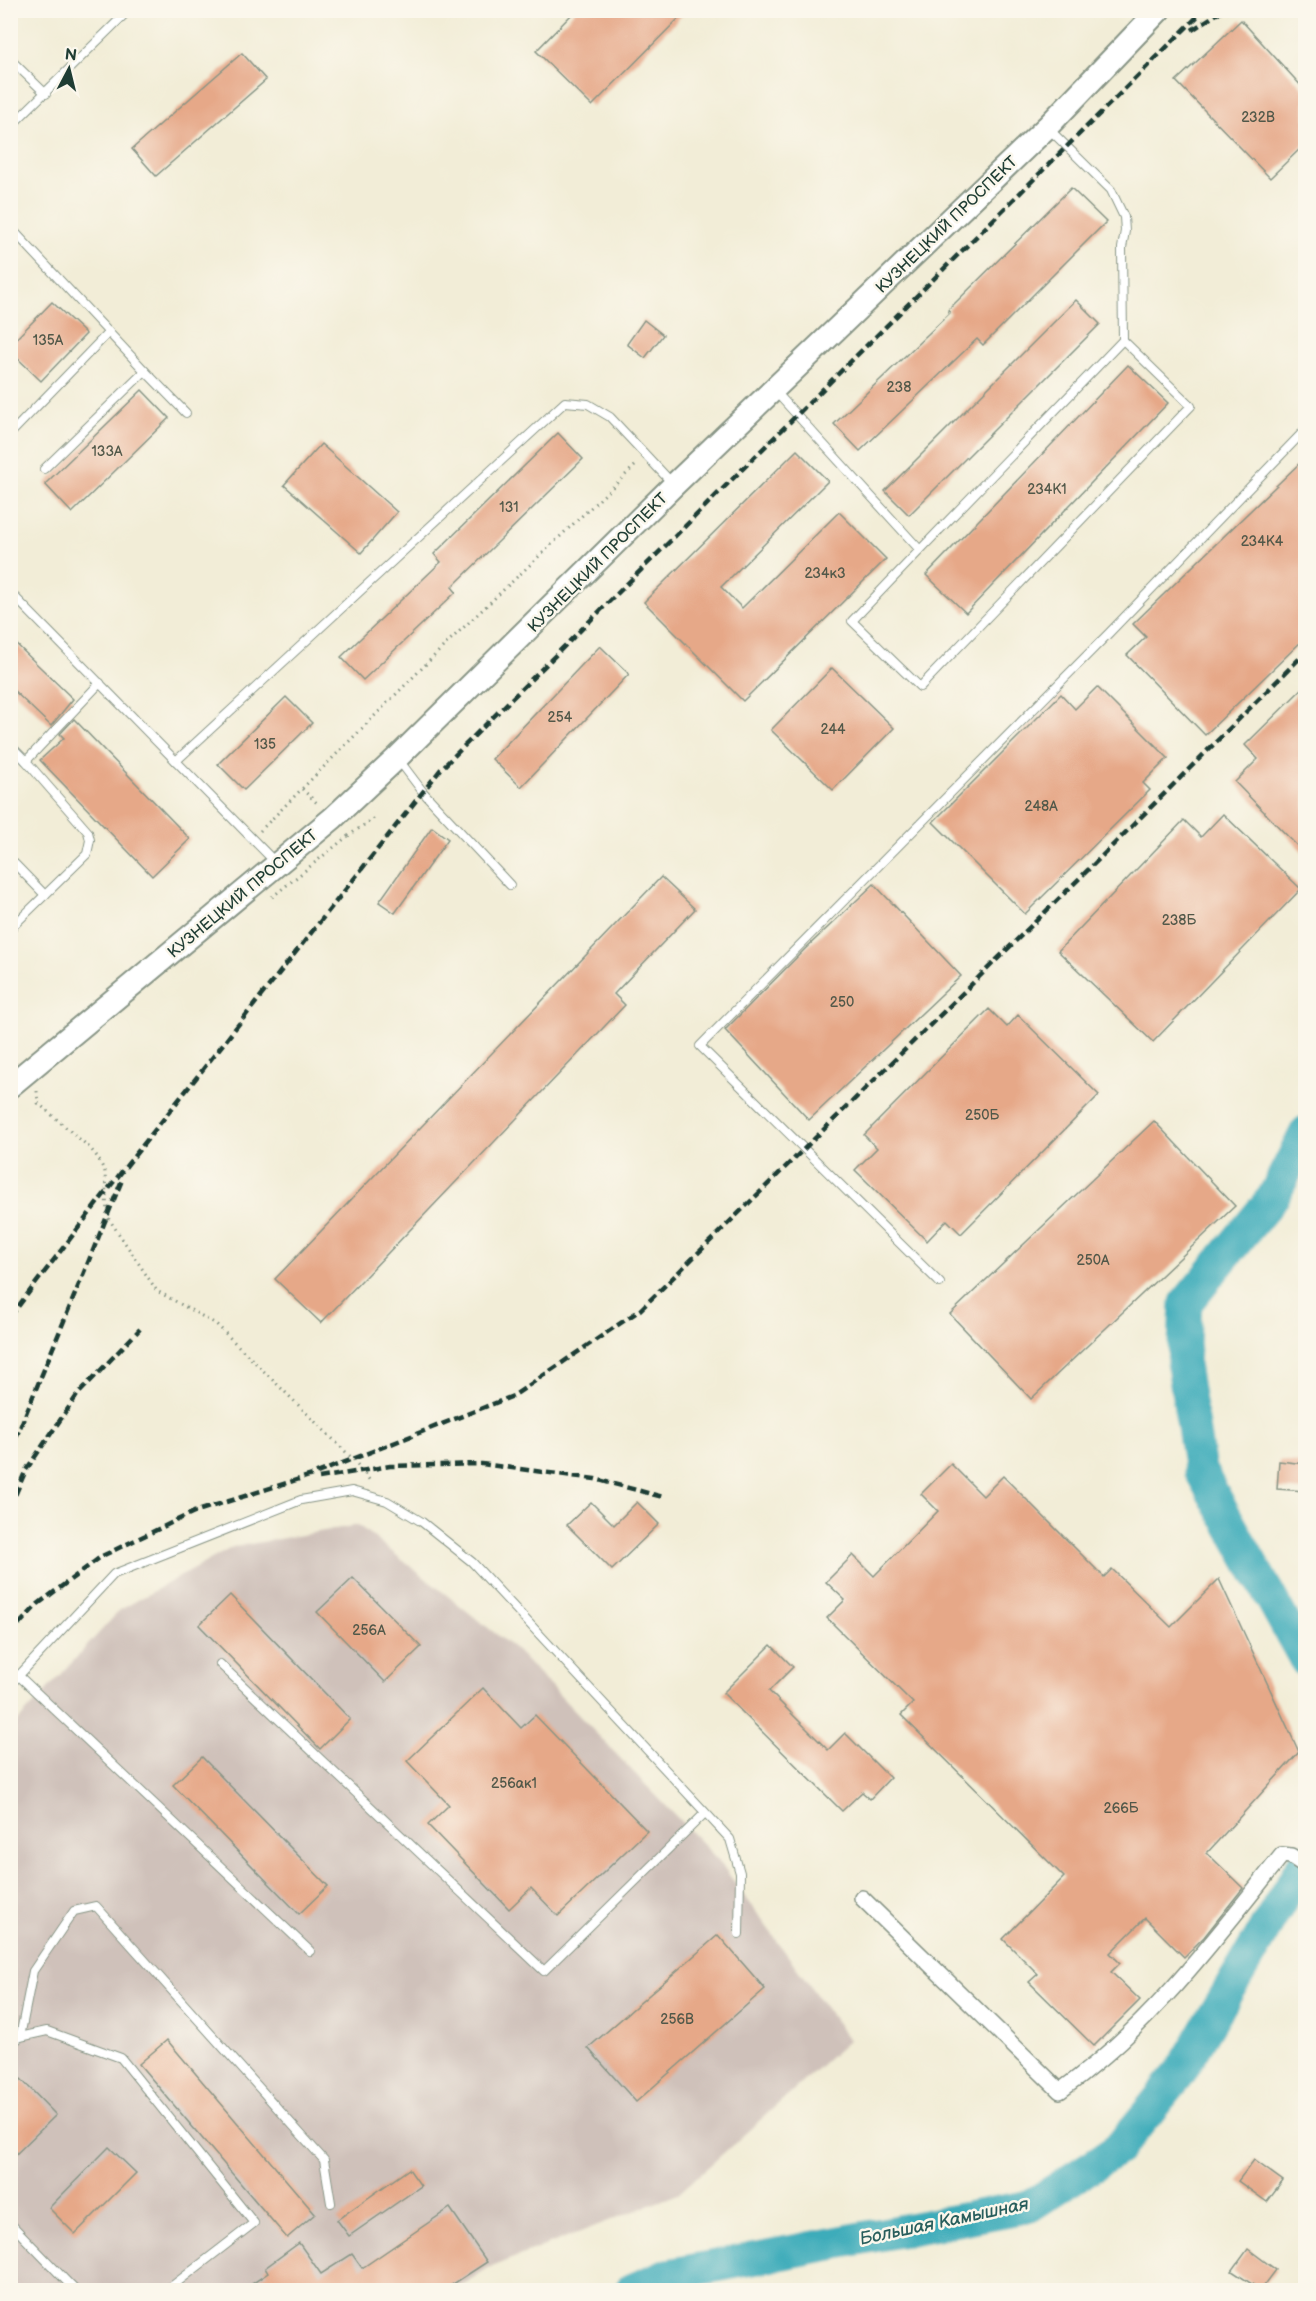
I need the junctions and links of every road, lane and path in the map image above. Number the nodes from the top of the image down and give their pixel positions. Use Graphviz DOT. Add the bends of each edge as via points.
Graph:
graph roads {
  1 [pos="129,10"];
  2 [pos="1159,10"];
  3 [pos="10,59"];
  4 [pos="46,94"];
  5 [pos="10,127"];
  6 [pos="1047,127"];
  7 [pos="10,227"];
  8 [pos="109,332"];
  9 [pos="1123,340"];
  10 [pos="145,371"];
  11 [pos="774,390"];
  12 [pos="186,413"];
  13 [pos="1305,429"];
  14 [pos="10,434"];
  15 [pos="646,455"];
  16 [pos="44,469"];
  17 [pos="674,485"];
  18 [pos="920,550"];
  19 [pos="10,592"];
  20 [pos="100,683"];
  21 [pos="10,745"];
  22 [pos="398,758"];
  23 [pos="26,760"];
  24 [pos="176,761"];
  25 [pos="302,789"];
  26 [pos="377,816"];
  27 [pos="333,818"];
  28 [pos="348,836"];
  29 [pos="252,839"];
  30 [pos="10,859"];
  31 [pos="277,864"];
  32 [pos="510,885"];
  33 [pos="45,895"];
  34 [pos="266,902"];
  35 [pos="10,929"];
  36 [pos="10,1086"];
  37 [pos="36,1088"];
  38 [pos="940,1283"];
  39 [pos="387,1501"];
  40 [pos="220,1664"];
  41 [pos="18,1675"];
  42 [pos="10,1685"];
  43 [pos="705,1813"];
  44 [pos="1305,1866"];
  45 [pos="862,1898"];
  46 [pos="739,1934"];
  47 [pos="310,1951"];
  48 [pos="20,2037"];
  49 [pos="10,2045"];
  50 [pos="331,2203"];
  51 [pos="10,2223"];
  52 [pos="75,2290"];
  53 [pos="167,2290"];
  1 -- 4 [label="lane"];
  2 -- 6 [label="street, КУЗНЕЦКИЙ ПРОСПЕКТ"];
  3 -- 4 [label="lane"];
  4 -- 5 [label="lane"];
  6 -- 9 [label="lane" via="1111,190 1124,217"];
  6 -- 11 [label="street, КУЗНЕЦКИЙ ПРОСПЕКТ"];
  7 -- 8 [label="lane"];
  8 -- 10 [label="lane"];
  8 -- 14 [label="lane"];
  9 -- 18 [label="lane"];
  9 -- 18 [label="lane" via="1191,406 920,687 852,621"];
  10 -- 12 [label="lane"];
  10 -- 16 [label="lane"];
  11 -- 17 [label="street, КУЗНЕЦКИЙ ПРОСПЕКТ"];
  11 -- 18 [label="lane"];
  13 -- 38 [label="lane" via="700,1046"];
  15 -- 17 [label="lane"];
  15 -- 24 [label="lane" via="610,417 588,404 565,402"];
  15 -- 25 [label="path" via="446,644"];
  17 -- 22 [label="street, КУЗНЕЦКИЙ ПРОСПЕКТ"];
  19 -- 20 [label="lane"];
  20 -- 23 [label="lane"];
  20 -- 24 [label="lane"];
  21 -- 23 [label="lane"];
  22 -- 27 [label="street, КУЗНЕЦКИЙ ПРОСПЕКТ"];
  22 -- 32 [label="lane" via="423,792"];
  23 -- 33 [label="lane" via="88,832 90,840 87,854"];
  24 -- 29 [label="lane"];
  25 -- 27 [label="path"];
  25 -- 29 [label="path"];
  26 -- 28 [label="path"];
  27 -- 28 [label="path"];
  27 -- 31 [label="street, КУЗНЕЦКИЙ ПРОСПЕКТ"];
  28 -- 34 [label="path"];
  29 -- 31 [label="lane"];
  30 -- 33 [label="lane"];
  31 -- 36 [label="street, КУЗНЕЦКИЙ ПРОСПЕКТ"];
  33 -- 35 [label="lane"];
  37 -- 39 [label="path" via="38,1103 99,1158 105,1172 107,1216 157,1291 216,1324 353,1459"];
  39 -- 41 [label="lane" via="352,1491 301,1500 114,1574"];
  39 -- 43 [label="lane" via="422,1522 472,1562"];
  40 -- 43 [label="lane" via="544,1971"];
  41 -- 42 [label="lane"];
  41 -- 47 [label="lane"];
  43 -- 46 [label="lane" via="730,1839 740,1873"];
  44 -- 45 [label="street" via="1282,1855 1181,1981 1086,2073 1060,2091"];
  48 -- 49 [label="lane"];
  48 -- 50 [label="lane" via="33,1971 74,1911 96,1906 324,2160"];
  48 -- 53 [label="lane" via="46,2031 121,2058 254,2223"];
  51 -- 52 [label="lane"];
}
